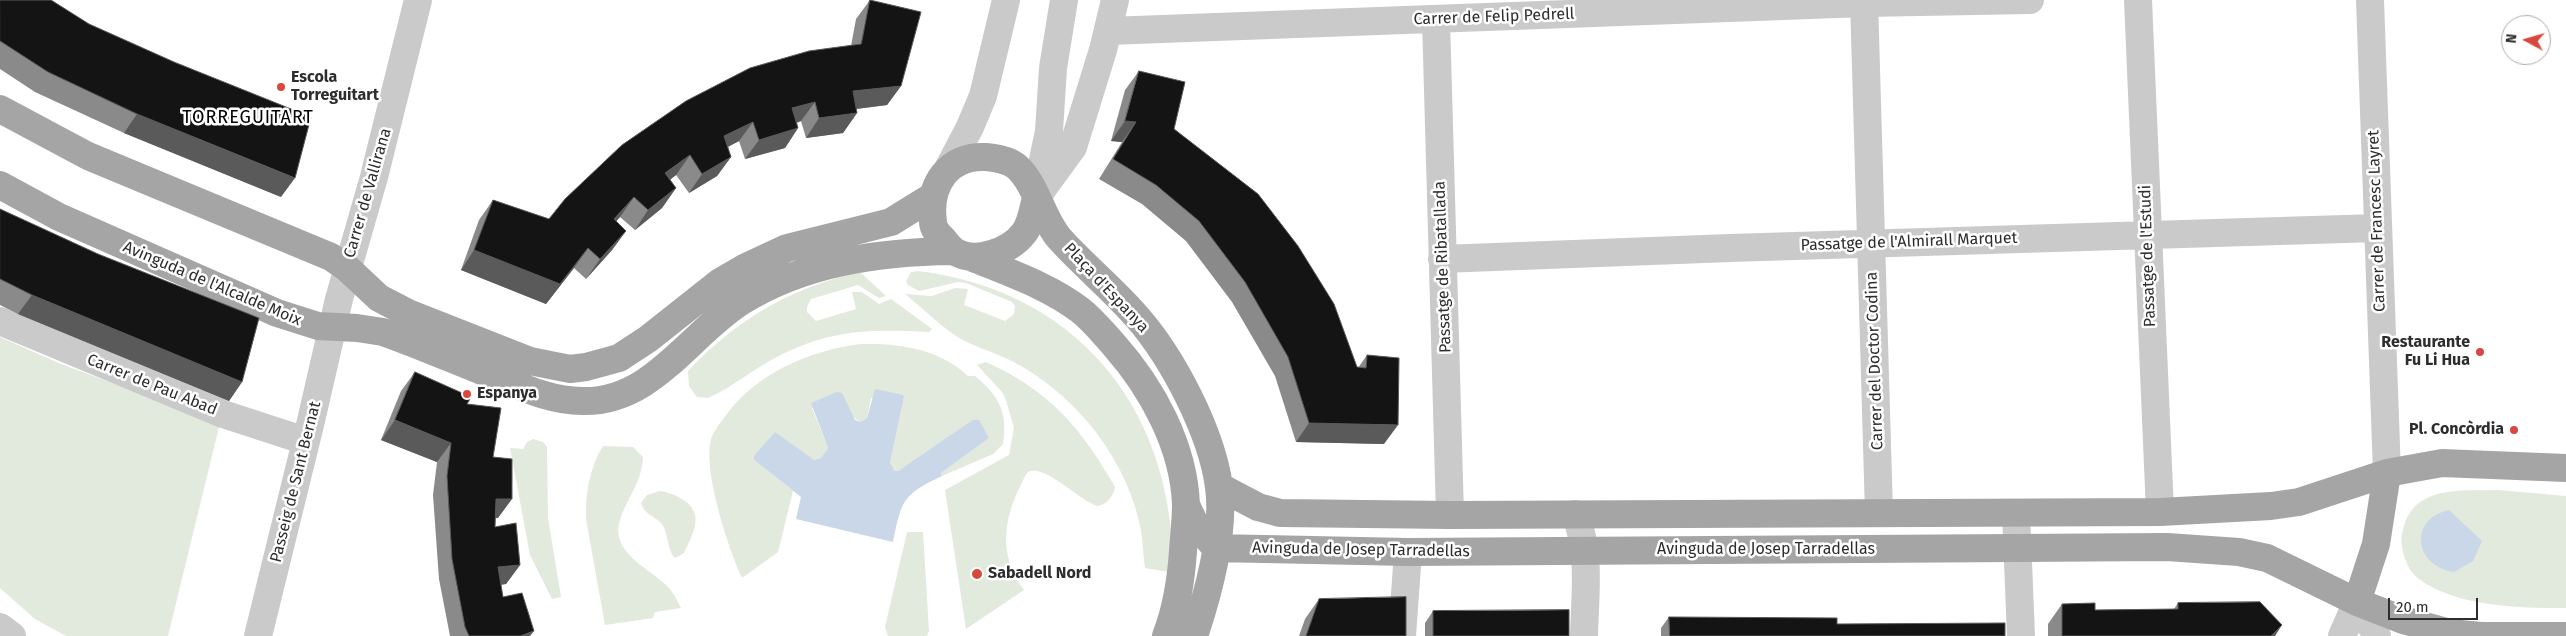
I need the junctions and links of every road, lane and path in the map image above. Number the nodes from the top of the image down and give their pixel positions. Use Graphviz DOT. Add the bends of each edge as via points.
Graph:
graph roads {
  1 [pos="418,0"];
  2 [pos="1006,0"];
  3 [pos="1064,0"];
  4 [pos="1115,0"];
  5 [pos="2030,0"];
  6 [pos="2138,0"];
  7 [pos="2370,0"];
  8 [pos="1864,2"];
  9 [pos="1436,19"];
  10 [pos="1108,31"];
  11 [pos="0,109"];
  12 [pos="949,166"];
  13 [pos="0,185"];
  14 [pos="933,196"];
  15 [pos="1036,198"];
  16 [pos="2377,228"];
  17 [pos="2147,235"];
  18 [pos="1872,244"];
  19 [pos="962,254"];
  20 [pos="1442,259"];
  21 [pos="347,268"];
  22 [pos="0,321"];
  23 [pos="332,328"];
  24 [pos="306,441"];
  25 [pos="2566,468"];
  26 [pos="2386,473"];
  27 [pos="1220,487"];
  28 [pos="1186,505"];
  29 [pos="2160,512"];
  30 [pos="1879,513"];
  31 [pos="2016,513"];
  32 [pos="1575,514"];
  33 [pos="1450,515"];
  34 [pos="1216,548"];
  35 [pos="2018,548"];
  36 [pos="1586,551"];
  37 [pos="1408,552"];
  38 [pos="2357,602"];
  39 [pos="0,627"];
  40 [pos="12,636"];
  41 [pos="258,636"];
  42 [pos="1166,636"];
  43 [pos="1194,636"];
  44 [pos="1402,636"];
  45 [pos="1584,636"];
  46 [pos="2021,636"];
  47 [pos="2342,636"];
  48 [pos="2377,636"];
  49 [pos="2566,636"];
  1 -- 21 [label="street, Carrer de Vallirana" via="374,177"];
  2 -- 12 [label="street" via="983,96"];
  3 -- 15 [label="street" via="1053,68 1049,131"];
  4 -- 10 [label="street"];
  5 -- 8 [label="street, Carrer de Felip Pedrell"];
  6 -- 17 [label="street, Passatge de l'Estudi"];
  7 -- 16 [label="street, Carrer de Francesc Layret"];
  8 -- 9 [label="street, Carrer de Felip Pedrell"];
  8 -- 18 [label="street, Carrer del Doctor Codina"];
  9 -- 10 [label="street, Carrer de Felip Pedrell"];
  9 -- 20 [label="street, Passatge de Ribatallada"];
  10 -- 15 [label="street" via="1072,147"];
  11 -- 21 [label="main road" via="88,156 331,257"];
  12 -- 14 [label="main road" via="938,180"];
  12 -- 15 [label="main road, Plaça d'Espanya" via="965,159 998,158 1017,167"];
  13 -- 23 [label="main road, Avinguda de l'Alcalde Moix" via="59,217 240,298 305,323"];
  14 -- 19 [label="main road" via="933,223 939,236"];
  14 -- 21 [label="main road" via="891,222 787,248 744,268 720,282 619,358 570,369 523,358 408,313 379,298"];
  15 -- 19 [label="main road" via="1024,233 1005,249"];
  15 -- 27 [label="main road, Plaça d'Espanya" via="1058,236 1138,318 1163,352 1209,444"];
  16 -- 17 [label="street, Passatge de l'Almirall Marquet"];
  16 -- 26 [label="street, Carrer de Francesc Layret"];
  17 -- 18 [label="street, Passatge de l'Almirall Marquet"];
  17 -- 29 [label="street, Passatge de l'Estudi"];
  18 -- 20 [label="street, Passatge de l'Almirall Marquet"];
  18 -- 30 [label="street, Carrer del Doctor Codina"];
  19 -- 23 [label="main road, Avinguda de l'Alcalde Moix" via="918,251 877,255 806,270 741,302 704,329 644,384 619,396 585,401 539,394 383,332"];
  19 -- 28 [label="main road, Avinguda de l'Alcalde Moix" via="1018,277 1080,310 1123,355 1149,392 1175,448"];
  20 -- 33 [label="street, Passatge de Ribatallada"];
  21 -- 23 [label="street, Carrer de Vallirana"];
  22 -- 24 [label="street, Carrer de Pau Abad" via="223,414"];
  23 -- 24 [label="street, Passeig de Sant Bernat"];
  24 -- 41 [label="street, Passeig de Sant Bernat"];
  25 -- 26 [label="main road" via="2450,463"];
  26 -- 29 [label="main road" via="2299,502"];
  26 -- 38 [label="main road" via="2376,544"];
  27 -- 33 [label="main road" via="1258,507 1280,514"];
  27 -- 34 [label="main road, Plaça d'Espanya"];
  28 -- 34 [label="main road" via="1195,524"];
  28 -- 42 [label="main road" via="1181,579"];
  29 -- 31 [label="main road"];
  30 -- 31 [label="main road"];
  30 -- 32 [label="main road"];
  31 -- 35 [label="street"];
  32 -- 33 [label="main road"];
  32 -- 36 [label="street"];
  34 -- 37 [label="main road, Avinguda de Josep Tarradellas"];
  34 -- 43 [label="main road, Plaça d'Espanya" via="1211,581"];
  35 -- 36 [label="main road, Avinguda de Josep Tarradellas"];
  35 -- 38 [label="main road, Avinguda de Josep Tarradellas" via="2167,548 2239,552 2280,562"];
  35 -- 46 [label="street"];
  36 -- 37 [label="main road, Avinguda de Josep Tarradellas"];
  36 -- 45 [label="street"];
  37 -- 44 [label="street"];
  38 -- 47 [label="street"];
  38 -- 48 [label="street"];
  38 -- 49 [label="main road, Avinguda de Josep Tarradellas" via="2450,634"];
  39 -- 40 [label="street"];
}
